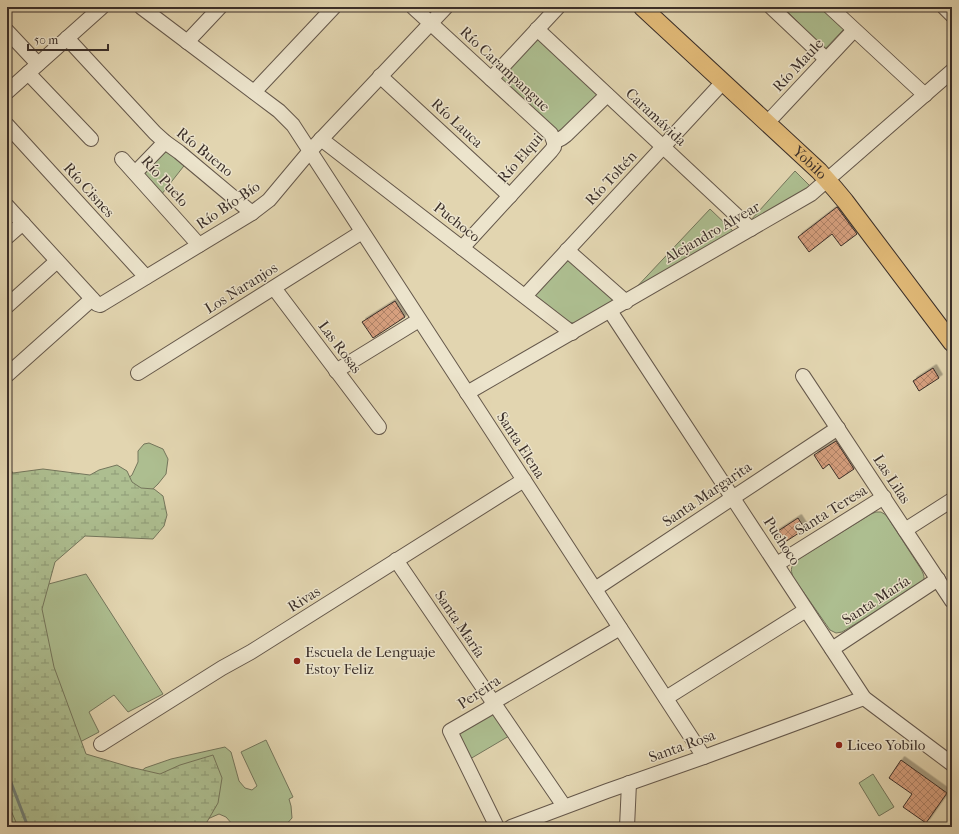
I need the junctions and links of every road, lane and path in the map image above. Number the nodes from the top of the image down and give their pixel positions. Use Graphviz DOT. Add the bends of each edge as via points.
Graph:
graph roads {
  1 [pos="102,7"];
  2 [pos="141,7"];
  3 [pos="220,7"];
  4 [pos="334,7"];
  5 [pos="413,7"];
  6 [pos="446,7"];
  7 [pos="558,7"];
  8 [pos="643,7"];
  9 [pos="771,7"];
  10 [pos="830,7"];
  11 [pos="944,7"];
  12 [pos="952,15"];
  13 [pos="430,23"];
  14 [pos="537,29"];
  15 [pos="854,30"];
  16 [pos="7,31"];
  17 [pos="67,38"];
  18 [pos="187,42"];
  19 [pos="826,59"];
  20 [pos="33,69"];
  21 [pos="952,71"];
  22 [pos="380,76"];
  23 [pos="491,79"];
  24 [pos="723,82"];
  25 [pos="7,92"];
  26 [pos="254,92"];
  27 [pos="607,95"];
  28 [pos="924,95"];
  29 [pos="767,123"];
  30 [pos="7,126"];
  31 [pos="160,137"];
  32 [pos="91,139"];
  33 [pos="322,139"];
  34 [pos="554,142"];
  35 [pos="663,147"];
  36 [pos="310,151"];
  37 [pos="122,159"];
  38 [pos="135,173"];
  39 [pos="827,179"];
  40 [pos="510,196"];
  41 [pos="7,206"];
  42 [pos="252,213"];
  43 [pos="23,223"];
  44 [pos="751,229"];
  45 [pos="362,232"];
  46 [pos="7,237"];
  47 [pos="199,244"];
  48 [pos="462,248"];
  49 [pos="567,250"];
  50 [pos="57,260"];
  51 [pos="146,277"];
  52 [pos="274,288"];
  53 [pos="525,296"];
  54 [pos="92,299"];
  55 [pos="626,302"];
  56 [pos="7,306"];
  57 [pos="610,311"];
  58 [pos="419,320"];
  59 [pos="572,333"];
  60 [pos="952,343"];
  61 [pos="336,371"];
  62 [pos="138,373"];
  63 [pos="7,375"];
  64 [pos="803,376"];
  65 [pos="467,393"];
  66 [pos="379,427"];
  67 [pos="838,428"];
  68 [pos="524,480"];
  69 [pos="884,497"];
  70 [pos="733,498"];
  71 [pos="952,500"];
  72 [pos="905,530"];
  73 [pos="396,560"];
  74 [pos="776,564"];
  75 [pos="938,579"];
  76 [pos="595,589"];
  77 [pos="952,601"];
  78 [pos="806,610"];
  79 [pos="620,628"];
  80 [pos="832,649"];
  81 [pos="666,698"];
  82 [pos="864,698"];
  83 [pos="494,703"];
  84 [pos="101,744"];
  85 [pos="704,757"];
  86 [pos="952,764"];
  87 [pos="629,783"];
  88 [pos="564,806"];
  89 [pos="497,827"];
  90 [pos="511,827"];
  91 [pos="628,827"];
  1 -- 17 [label="street"];
  2 -- 18 [label="street"];
  3 -- 18 [label="street"];
  4 -- 26 [label="street"];
  5 -- 13 [label="street, Río Carampangue"];
  6 -- 13 [label="street, Río Bío-Bío"];
  7 -- 14 [label="street"];
  8 -- 24 [label="main road, Yobilo"];
  9 -- 19 [label="street"];
  10 -- 15 [label="street"];
  11 -- 12 [label="street"];
  13 -- 22 [label="street, Río Bío-Bío"];
  13 -- 23 [label="street, Río Carampangue"];
  14 -- 23 [label="street"];
  14 -- 27 [label="street, Caramávida"];
  15 -- 19 [label="street, Río Maule"];
  15 -- 28 [label="street"];
  16 -- 20 [label="street"];
  17 -- 20 [label="street"];
  17 -- 31 [label="street, Río Bueno"];
  18 -- 26 [label="street"];
  19 -- 29 [label="street, Río Maule"];
  20 -- 25 [label="street"];
  20 -- 32 [label="street"];
  21 -- 28 [label="street, Alejandro Alvear"];
  22 -- 33 [label="street, Río Bío-Bío"];
  22 -- 40 [label="street, Río Lauca"];
  23 -- 34 [label="street, Río Carampangue" via="551,134"];
  24 -- 29 [label="main road, Yobilo"];
  24 -- 35 [label="street, Río Toltén"];
  26 -- 36 [label="street" via="293,125"];
  27 -- 34 [label="street, Río Elqui" via="566,135"];
  27 -- 35 [label="street, Caramávida"];
  28 -- 39 [label="street, Alejandro Alvear"];
  29 -- 39 [label="main road, Yobilo"];
  30 -- 51 [label="street, Río Cisnes"];
  31 -- 38 [label="street"];
  31 -- 42 [label="street, Río Bueno"];
  33 -- 36 [label="street, Río Bío-Bío"];
  33 -- 48 [label="street, Puchoco"];
  34 -- 40 [label="street, Río Elqui" via="551,151"];
  35 -- 44 [label="street, Caramávida"];
  35 -- 49 [label="street, Río Toltén"];
  36 -- 42 [label="street, Río Bío-Bío" via="277,191"];
  36 -- 45 [label="street, Santa Elena"];
  37 -- 38 [label="street, Río Puelo"];
  38 -- 47 [label="street, Río Puelo"];
  39 -- 44 [label="street, Alejandro Alvear" via="811,194"];
  39 -- 60 [label="main road, Yobilo"];
  40 -- 48 [label="street, Río Elqui"];
  41 -- 43 [label="street"];
  42 -- 47 [label="street, Río Bío-Bío"];
  43 -- 46 [label="street"];
  43 -- 50 [label="street"];
  44 -- 55 [label="street, Alejandro Alvear"];
  45 -- 52 [label="street, Los Naranjos"];
  45 -- 58 [label="street, Santa Elena"];
  47 -- 51 [label="street, Río Bío-Bío"];
  48 -- 53 [label="street, Puchoco"];
  49 -- 53 [label="street, Río Toltén"];
  49 -- 55 [label="street"];
  50 -- 54 [label="street"];
  50 -- 56 [label="street"];
  51 -- 54 [label="street, Río Bío-Bío" via="100,305"];
  52 -- 61 [label="street, Las Rosas"];
  52 -- 62 [label="street, Los Naranjos"];
  53 -- 59 [label="street, Puchoco"];
  54 -- 63 [label="street"];
  55 -- 57 [label="street, Alejandro Alvear"];
  57 -- 59 [label="street, Alejandro Alvear"];
  57 -- 70 [label="street, Puchoco"];
  58 -- 61 [label="street"];
  58 -- 65 [label="street, Santa Elena"];
  59 -- 65 [label="street, Alejandro Alvear"];
  61 -- 66 [label="street, Las Rosas"];
  64 -- 67 [label="street, Las Lilas"];
  65 -- 68 [label="street, Santa Elena"];
  67 -- 69 [label="street, Las Lilas"];
  67 -- 70 [label="street, Santa Margarita"];
  68 -- 73 [label="street, Rivas"];
  68 -- 76 [label="street, Santa Elena"];
  69 -- 72 [label="street, Las Lilas"];
  69 -- 74 [label="street, Santa Teresa"];
  70 -- 74 [label="street, Puchoco"];
  70 -- 76 [label="street, Santa Margarita"];
  71 -- 72 [label="street"];
  72 -- 75 [label="street, Las Lilas"];
  73 -- 83 [label="street, Santa María"];
  73 -- 84 [label="street, Rivas"];
  74 -- 78 [label="street, Puchoco"];
  75 -- 77 [label="street, Las Lilas"];
  75 -- 80 [label="street, Santa María"];
  76 -- 79 [label="street, Santa Elena"];
  78 -- 80 [label="street, Puchoco"];
  78 -- 81 [label="street"];
  79 -- 81 [label="street, Santa Elena"];
  79 -- 83 [label="street, Pereira"];
  80 -- 82 [label="street, Puchoco"];
  81 -- 85 [label="street, Santa Elena"];
  82 -- 85 [label="street, Santa Rosa"];
  82 -- 86 [label="street, Puchoco"];
  83 -- 88 [label="street, Santa María"];
  83 -- 89 [label="street, Pereira" via="450,731"];
  85 -- 87 [label="street, Santa Rosa"];
  87 -- 88 [label="street, Santa Rosa"];
  87 -- 91 [label="street"];
  88 -- 90 [label="street, Santa Rosa"];
}
